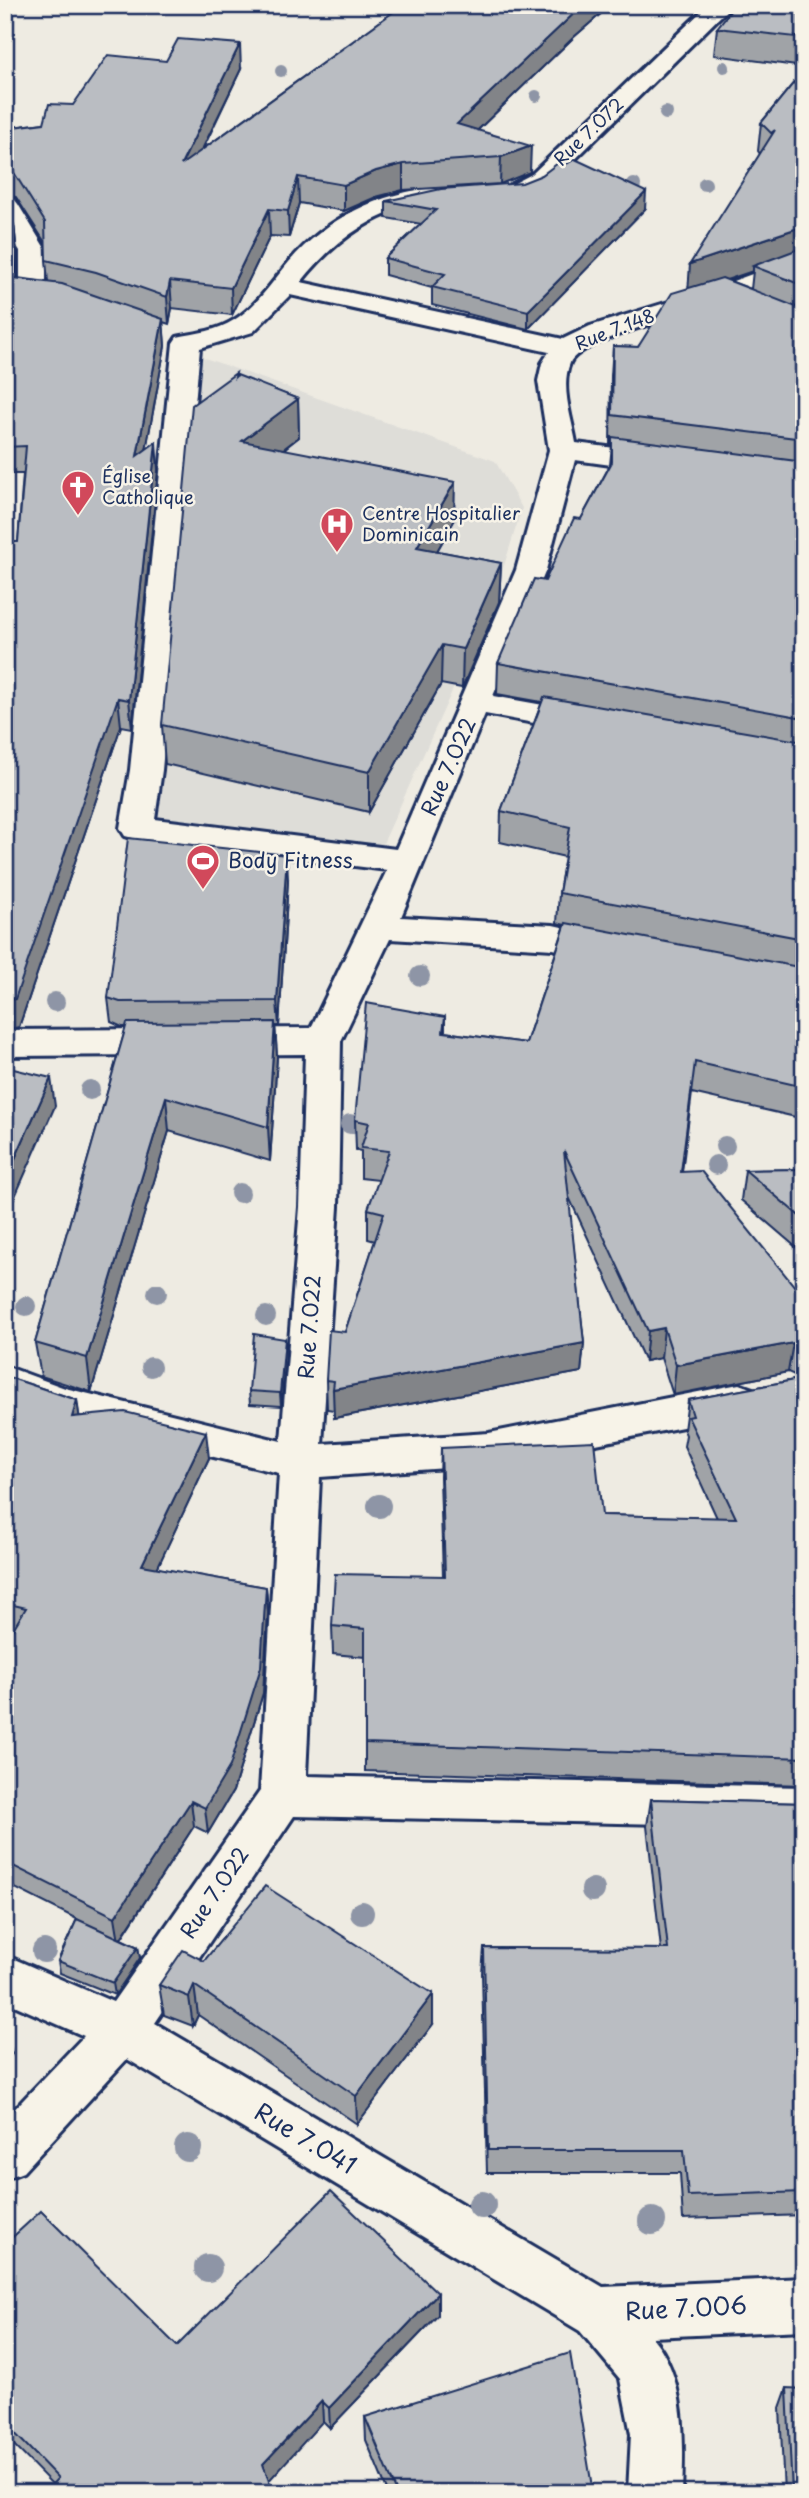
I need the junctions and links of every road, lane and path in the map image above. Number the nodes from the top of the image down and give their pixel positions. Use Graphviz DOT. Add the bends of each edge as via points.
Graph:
graph roads {
  1 [pos="721,5"];
  2 [pos="457,194"];
  3 [pos="488,194"];
  4 [pos="5,204"];
  5 [pos="804,263"];
  6 [pos="284,286"];
  7 [pos="33,292"];
  8 [pos="5,293"];
  9 [pos="720,295"];
  10 [pos="60,299"];
  11 [pos="756,311"];
  12 [pos="566,348"];
  13 [pos="563,450"];
  14 [pos="683,466"];
  15 [pos="476,703"];
  16 [pos="613,727"];
  17 [pos="407,861"];
  18 [pos="379,926"];
  19 [pos="645,955"];
  20 [pos="323,1041"];
  21 [pos="5,1043"];
  22 [pos="5,1382"];
  23 [pos="774,1393"];
  24 [pos="300,1462"];
  25 [pos="282,1796"];
  26 [pos="804,1807"];
  27 [pos="5,1978"];
  28 [pos="122,2029"];
  29 [pos="5,2155"];
  30 [pos="804,2304"];
  31 [pos="598,2313"];
  32 [pos="655,2493"];
  1 -- 3 [label="street, Rue 7.072" via="541,179 522,191"];
  2 -- 6 [label="street" via="383,206 349,221 319,243"];
  4 -- 7 [label="street" via="19,235 33,250"];
  5 -- 9 [label="street, Rue 7.148"];
  6 -- 12 [label="street"];
  6 -- 17 [label="street" via="247,324 228,333 175,337 146,770 137,828"];
  7 -- 8 [label="street"];
  7 -- 10 [label="street"];
  9 -- 11 [label="street"];
  9 -- 12 [label="street, Rue 7.148" via="600,332"];
  12 -- 13 [label="street, Rue 7.148" via="552,381"];
  13 -- 14 [label="street"];
  13 -- 15 [label="street, Rue 7.022" via="531,570"];
  15 -- 16 [label="street"];
  15 -- 17 [label="street, Rue 7.022"];
  17 -- 18 [label="street, Rue 7.022"];
  18 -- 19 [label="street" via="553,937"];
  18 -- 20 [label="street, Rue 7.022"];
  20 -- 21 [label="street"];
  20 -- 24 [label="street, Rue 7.022" via="319,1207"];
  22 -- 24 [label="street" via="58,1403"];
  23 -- 24 [label="street" via="489,1449"];
  24 -- 25 [label="street, Rue 7.022"];
  25 -- 26 [label="street"];
  25 -- 28 [label="street, Rue 7.022"];
  27 -- 28 [label="street, Rue 7.041"];
  28 -- 29 [label="street, Rue 7.022"];
  28 -- 31 [label="street, Rue 7.041"];
  30 -- 31 [label="street, Rue 7.006"];
  31 -- 32 [label="street, Rue 7.006" via="644,2367 658,2434"];
}
